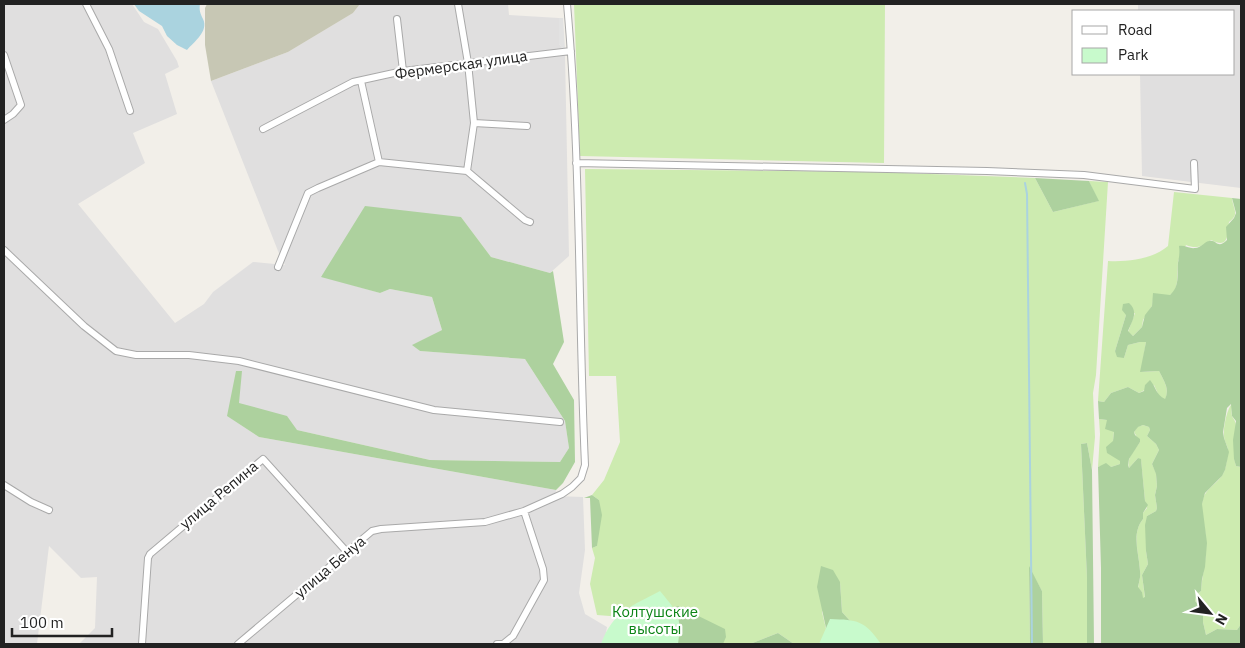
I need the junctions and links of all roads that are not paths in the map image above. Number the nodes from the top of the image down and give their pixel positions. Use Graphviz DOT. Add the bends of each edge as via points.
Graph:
graph roads {
  1 [pos="86,4"];
  2 [pos="458,4"];
  3 [pos="567,4"];
  4 [pos="396,19"];
  5 [pos="571,51"];
  6 [pos="4,55"];
  7 [pos="468,63"];
  8 [pos="403,70"];
  9 [pos="361,81"];
  10 [pos="130,111"];
  11 [pos="4,120"];
  12 [pos="474,123"];
  13 [pos="526,126"];
  14 [pos="263,129"];
  15 [pos="380,162"];
  16 [pos="576,163"];
  17 [pos="1194,163"];
  18 [pos="466,170"];
  19 [pos="530,222"];
  20 [pos="4,250"];
  21 [pos="278,267"];
  22 [pos="560,422"];
  23 [pos="4,485"];
  24 [pos="49,510"];
  25 [pos="524,511"];
  26 [pos="346,552"];
  27 [pos="142,644"];
  28 [pos="238,644"];
  29 [pos="497,644"];
  1 -- 10 [label="street" via="109,49"];
  2 -- 7 [label="street"];
  3 -- 5 [label="street, улица Бенуа"];
  4 -- 8 [label="street"];
  5 -- 7 [label="street, Фермерская улица"];
  5 -- 16 [label="street, улица Бенуа"];
  6 -- 11 [label="street" via="21,105"];
  7 -- 8 [label="street, Фермерская улица"];
  7 -- 12 [label="street"];
  8 -- 9 [label="street, Фермерская улица"];
  9 -- 14 [label="street, Фермерская улица" via="353,82"];
  9 -- 15 [label="street"];
  12 -- 13 [label="street"];
  12 -- 18 [label="street"];
  15 -- 18 [label="street"];
  15 -- 21 [label="street" via="308,193"];
  16 -- 17 [label="street" via="987,171 1084,175 1194,188"];
  16 -- 25 [label="street, улица Бенуа" via="585,465 581,478 572,487"];
  18 -- 19 [label="street"];
  20 -- 22 [label="street" via="84,326 116,351 136,355 189,355 239,362 434,410"];
  23 -- 24 [label="street"];
  25 -- 26 [label="street, улица Бенуа" via="485,522 381,529"];
  25 -- 29 [label="street" via="544,580 513,636 503,644"];
  26 -- 27 [label="street, улица Репина" via="262,459 150,554"];
  26 -- 28 [label="street, улица Бенуа"];
}
